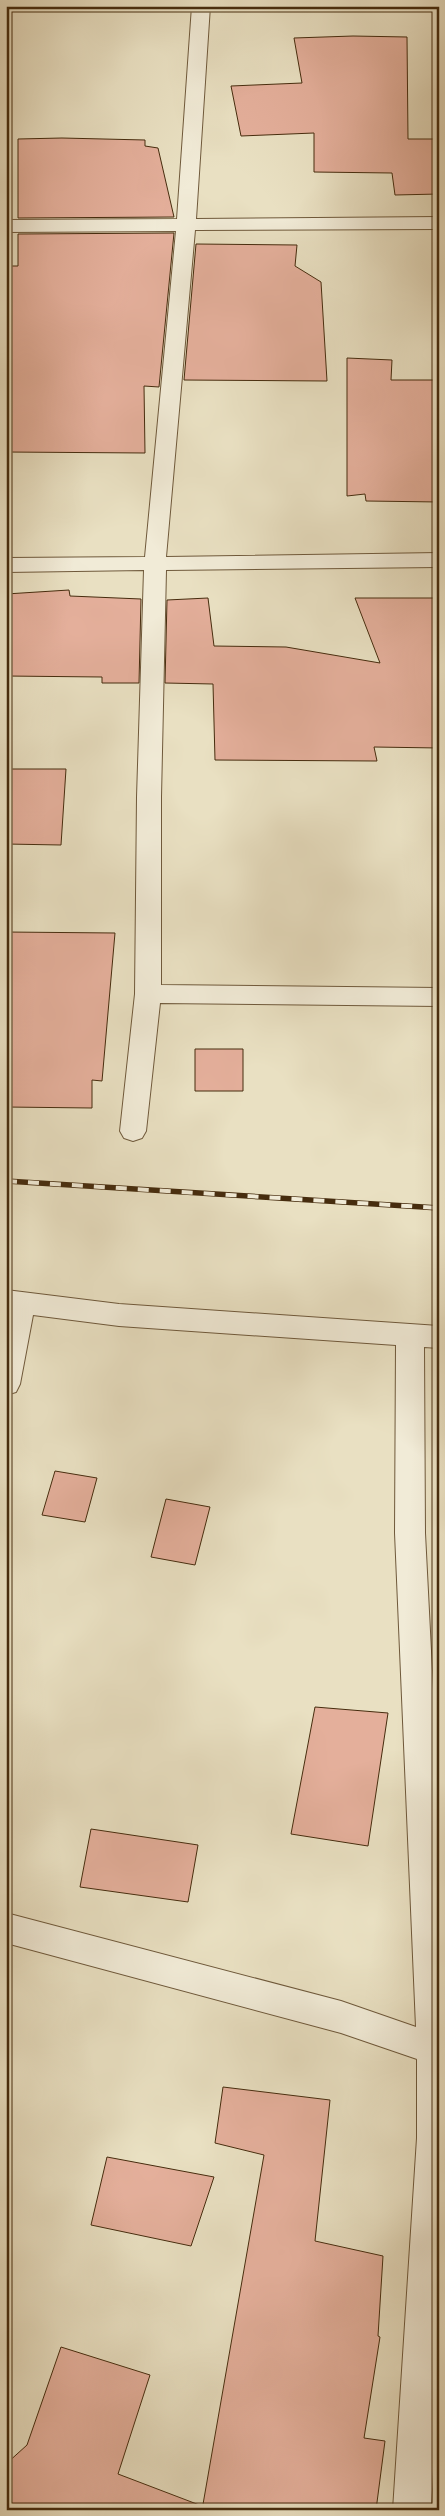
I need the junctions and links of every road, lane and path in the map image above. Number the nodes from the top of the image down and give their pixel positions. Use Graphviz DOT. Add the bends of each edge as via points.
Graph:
graph roads {
  1 [pos="201,6"];
  2 [pos="439,223"];
  3 [pos="186,224"];
  4 [pos="6,226"];
  5 [pos="439,560"];
  6 [pos="155,563"];
  7 [pos="6,565"];
  8 [pos="148,994"];
  9 [pos="439,997"];
  10 [pos="133,1131"];
  11 [pos="14,1302"];
  12 [pos="425,1336"];
  13 [pos="6,1384"];
  14 [pos="6,1928"];
  15 [pos="436,2050"];
  16 [pos="412,2510"];
  1 -- 3 [label="street"];
  2 -- 3 [label="street"];
  3 -- 4 [label="street"];
  3 -- 6 [label="street"];
  5 -- 6 [label="street"];
  6 -- 7 [label="street"];
  6 -- 8 [label="street"];
  8 -- 9 [label="street"];
  8 -- 10 [label="street"];
  11 -- 12 [label="street" via="119,1315"];
  11 -- 13 [label="street"];
  12 -- 15 [label="street" via="410,1533"];
  14 -- 15 [label="street" via="341,2017"];
  15 -- 16 [label="street" via="434,2138"];
}
